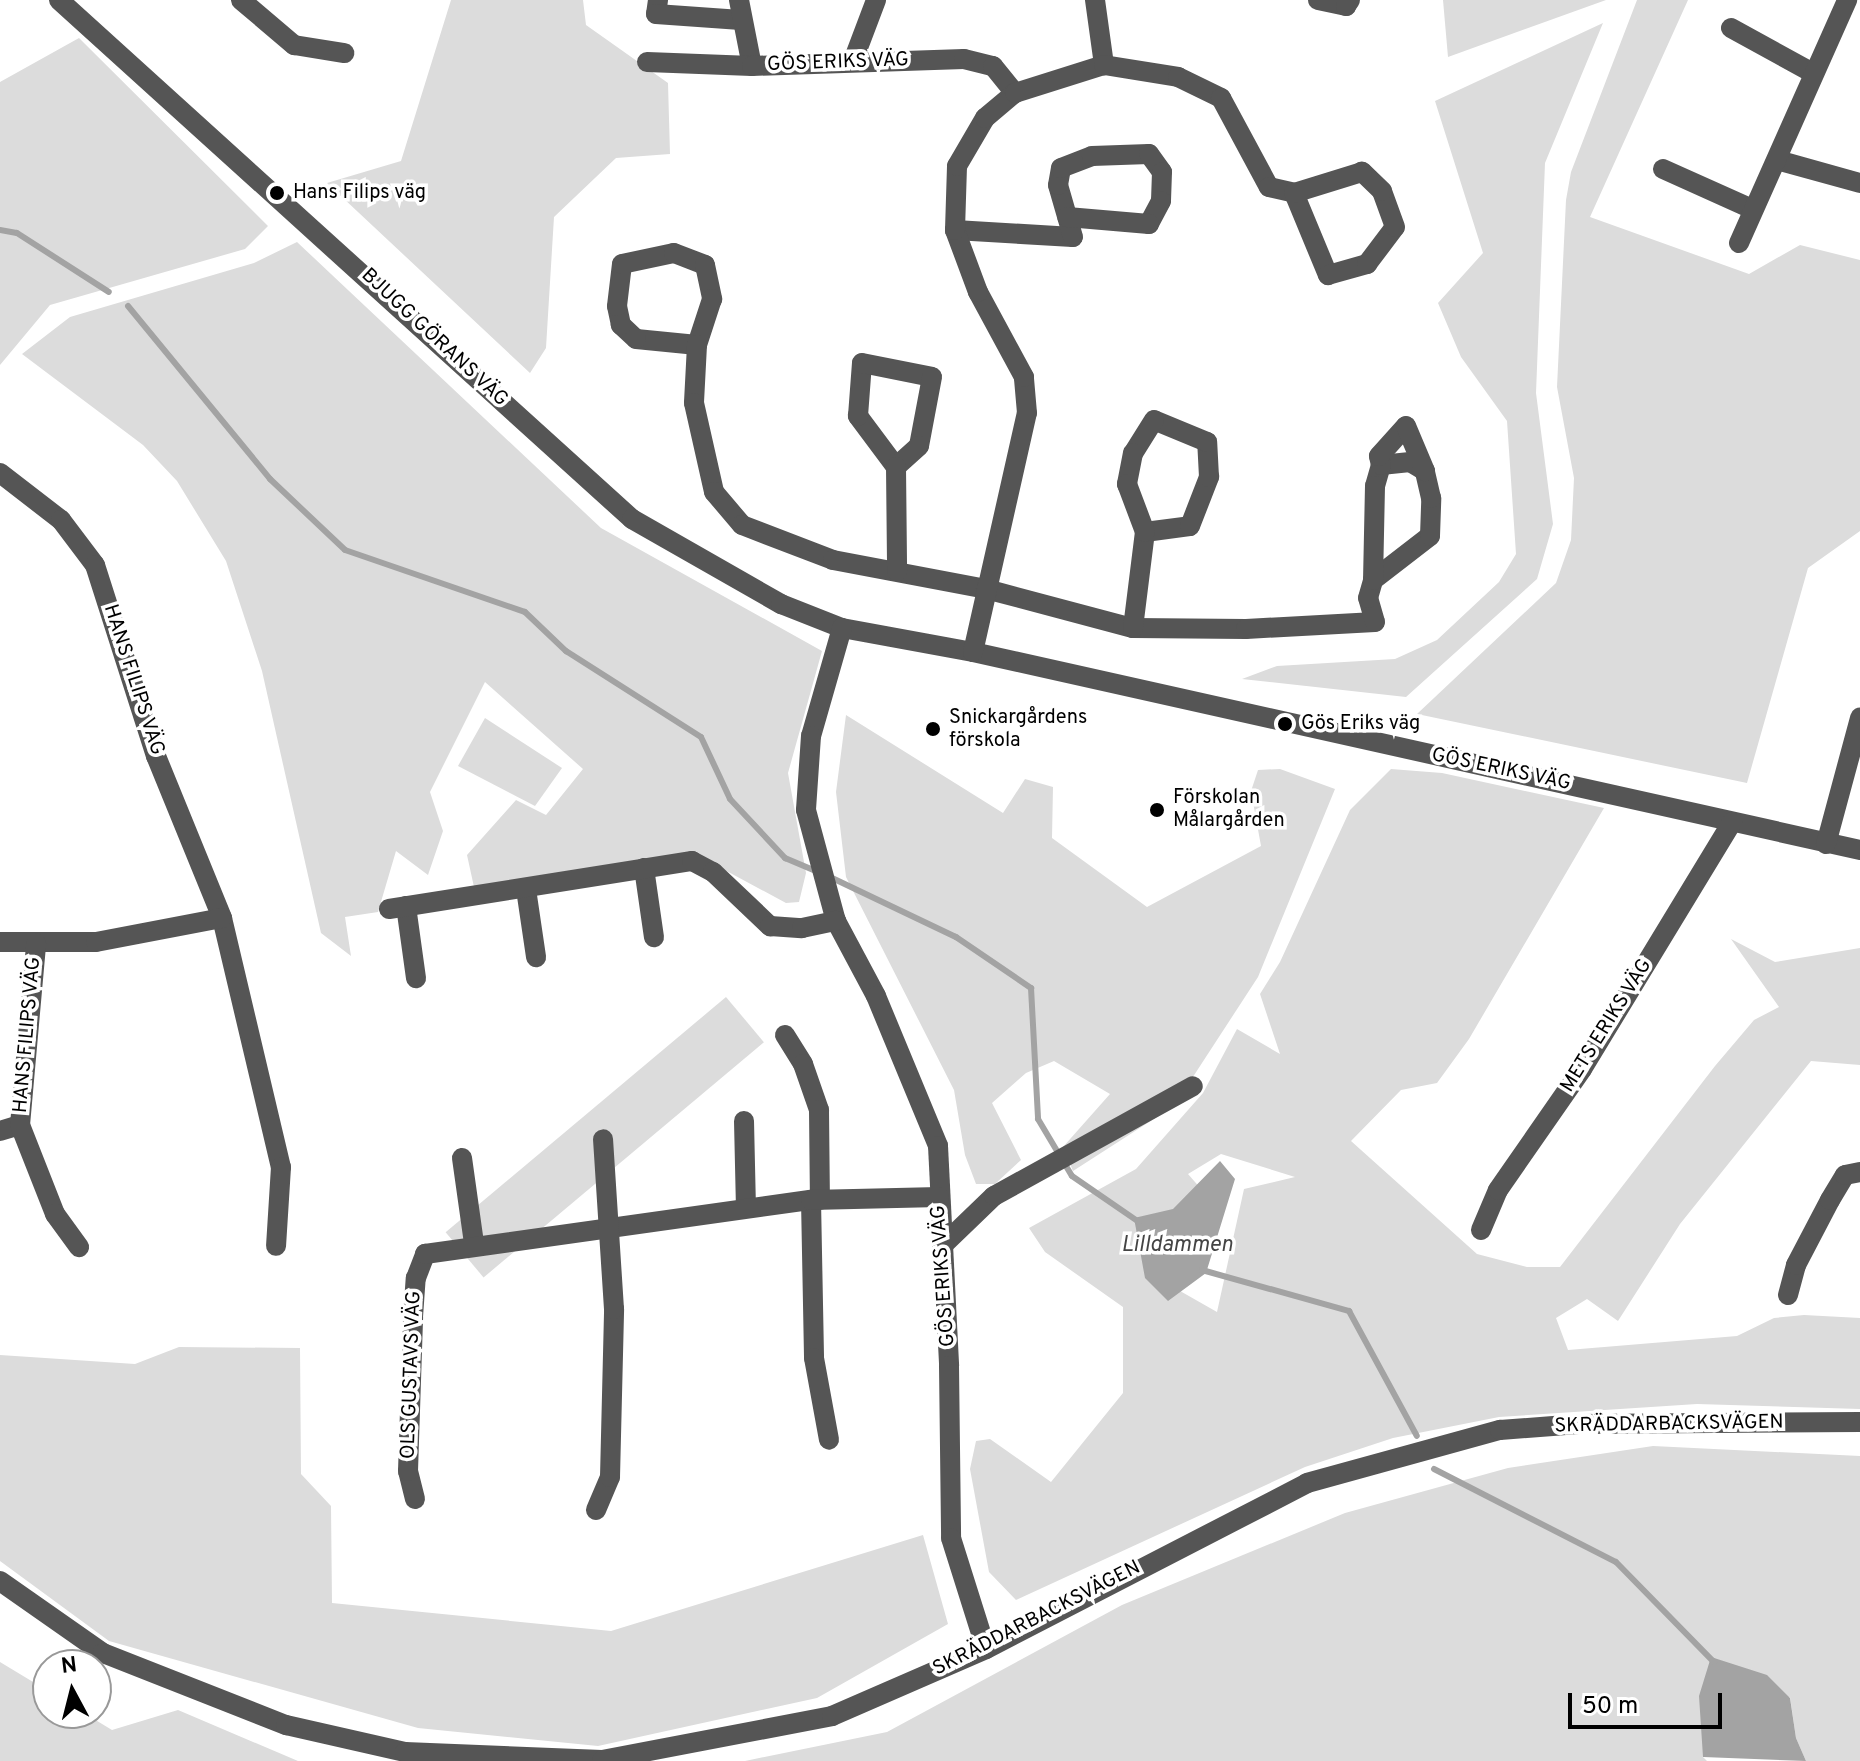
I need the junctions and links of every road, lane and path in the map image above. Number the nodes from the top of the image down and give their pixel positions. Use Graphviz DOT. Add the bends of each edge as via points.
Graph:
graph roads {
  1 [pos="59,0"];
  2 [pos="241,0"];
  3 [pos="658,0"];
  4 [pos="876,0"];
  5 [pos="1095,0"];
  6 [pos="1318,0"];
  7 [pos="1350,0"];
  8 [pos="1847,0"];
  9 [pos="740,10"];
  10 [pos="1731,28"];
  11 [pos="344,53"];
  12 [pos="853,61"];
  13 [pos="647,62"];
  14 [pos="1104,65"];
  15 [pos="752,66"];
  16 [pos="1813,73"];
  17 [pos="1015,93"];
  18 [pos="1777,160"];
  19 [pos="1663,169"];
  20 [pos="1860,183"];
  21 [pos="1294,193"];
  22 [pos="1752,209"];
  23 [pos="1067,217"];
  24 [pos="955,230"];
  25 [pos="1739,243"];
  26 [pos="697,345"];
  27 [pos="1381,465"];
  28 [pos="896,467"];
  29 [pos="1425,471"];
  30 [pos="0,473"];
  31 [pos="1145,532"];
  32 [pos="897,571"];
  33 [pos="1373,580"];
  34 [pos="986,589"];
  35 [pos="842,628"];
  36 [pos="1133,628"];
  37 [pos="973,652"];
  38 [pos="1860,718"];
  39 [pos="1732,822"];
  40 [pos="1826,844"];
  41 [pos="1860,850"];
  42 [pos="644,868"];
  43 [pos="526,889"];
  44 [pos="222,918"];
  45 [pos="836,921"];
  46 [pos="654,937"];
  47 [pos="0,942"];
  48 [pos="36,944"];
  49 [pos="536,957"];
  50 [pos="416,978"];
  51 [pos="785,1035"];
  52 [pos="1193,1086"];
  53 [pos="744,1121"];
  54 [pos="10,1128"];
  55 [pos="603,1139"];
  56 [pos="462,1158"];
  57 [pos="1860,1172"];
  58 [pos="939,1197"];
  59 [pos="815,1200"];
  60 [pos="746,1208"];
  61 [pos="612,1225"];
  62 [pos="1481,1230"];
  63 [pos="474,1243"];
  64 [pos="276,1246"];
  65 [pos="942,1246"];
  66 [pos="79,1247"];
  67 [pos="1788,1295"];
  68 [pos="1860,1422"];
  69 [pos="829,1440"];
  70 [pos="415,1499"];
  71 [pos="596,1510"];
  72 [pos="0,1581"];
  73 [pos="986,1649"];
  1 -- 35 [label="street, BJUGG GÖRANS VÄG" via="632,519 727,577"];
  2 -- 11 [label="street" via="294,45"];
  3 -- 9 [label="street, GÖS ERIKS VÄG" via="656,14"];
  4 -- 12 [label="street, GÖS ERIKS VÄG"];
  5 -- 14 [label="street"];
  6 -- 7 [label="street" via="1346,6"];
  8 -- 16 [label="street"];
  9 -- 15 [label="street, GÖS ERIKS VÄG"];
  10 -- 16 [label="street"];
  12 -- 15 [label="street, GÖS ERIKS VÄG"];
  12 -- 17 [label="street, GÖS ERIKS VÄG" via="964,59 993,66"];
  13 -- 15 [label="street, GÖS ERIKS VÄG"];
  14 -- 17 [label="street"];
  14 -- 21 [label="street" via="1178,77 1221,98 1243,148 1269,187"];
  16 -- 18 [label="street"];
  17 -- 24 [label="street" via="985,118 957,166"];
  18 -- 20 [label="street"];
  18 -- 22 [label="street"];
  19 -- 22 [label="street"];
  21 -- 21 [label="street" via="1328,275 1367,264 1395,227 1382,191 1362,172"];
  22 -- 25 [label="street"];
  23 -- 23 [label="street" via="1058,185 1061,168 1092,156 1149,154 1162,172 1161,201 1149,224"];
  23 -- 24 [label="street" via="1073,237"];
  24 -- 34 [label="street" via="978,292 1024,377 1027,413 1016,476"];
  26 -- 26 [label="street" via="712,299 705,265 674,253 622,264 617,306 621,325 636,339"];
  26 -- 32 [label="street" via="694,403 704,463 714,492 742,525 833,560"];
  27 -- 29 [label="street" via="1410,462"];
  27 -- 29 [label="street" via="1379,456 1406,426"];
  27 -- 33 [label="street" via="1375,486"];
  28 -- 28 [label="street" via="919,446 932,377 862,363 858,416"];
  28 -- 32 [label="street"];
  29 -- 33 [label="street" via="1430,536"];
  30 -- 44 [label="street, HANS FILIPS VÄG" via="61,520 95,565 156,756"];
  31 -- 31 [label="street" via="1190,526 1209,477 1207,442 1154,420 1133,453 1127,484"];
  31 -- 36 [label="street"];
  32 -- 34 [label="street"];
  33 -- 36 [label="street" via="1368,598 1375,622"];
  34 -- 36 [label="street"];
  34 -- 37 [label="street"];
  35 -- 37 [label="street"];
  35 -- 45 [label="street, GÖS ERIKS VÄG" via="811,736 806,810"];
  37 -- 39 [label="street, GÖS ERIKS VÄG"];
  38 -- 40 [label="street"];
  39 -- 40 [label="street"];
  39 -- 62 [label="street, METS ERIKS VÄG" via="1582,1069 1498,1190"];
  40 -- 41 [label="street"];
  42 -- 43 [label="street"];
  42 -- 45 [label="street" via="692,861 713,872 770,926 802,928"];
  42 -- 46 [label="street"];
  43 -- 49 [label="street"];
  43 -- 50 [label="street" via="397,907"];
  44 -- 48 [label="street, HANS FILIPS VÄG" via="96,942"];
  44 -- 64 [label="street, HANS FILIPS VÄG" via="281,1167"];
  45 -- 58 [label="street, GÖS ERIKS VÄG" via="918,1091 938,1146"];
  47 -- 48 [label="street, HANS FILIPS VÄG"];
  48 -- 54 [label="street, HANS FILIPS VÄG"];
  51 -- 59 [label="street" via="803,1064 819,1110"];
  52 -- 65 [label="street" via="994,1196"];
  53 -- 60 [label="street"];
  54 -- 66 [label="street, HANS FILIPS VÄG" via="55,1214"];
  55 -- 61 [label="street"];
  56 -- 63 [label="street"];
  57 -- 67 [label="street" via="1845,1175 1830,1200 1796,1265"];
  58 -- 59 [label="street, OLS GUSTAVS VÄG"];
  58 -- 65 [label="street, GÖS ERIKS VÄG"];
  59 -- 60 [label="street, OLS GUSTAVS VÄG"];
  59 -- 69 [label="street" via="814,1358"];
  60 -- 61 [label="street, OLS GUSTAVS VÄG"];
  61 -- 63 [label="street, OLS GUSTAVS VÄG"];
  61 -- 71 [label="street" via="610,1477"];
  63 -- 70 [label="street, OLS GUSTAVS VÄG" via="425,1254 416,1278 408,1471"];
  65 -- 73 [label="street, GÖS ERIKS VÄG" via="951,1538"];
  68 -- 73 [label="street, SKRÄDDARBACKSVÄGEN" via="1579,1424 1500,1430 1307,1483"];
  72 -- 73 [label="street, SKRÄDDARBACKSVÄGEN" via="103,1653 286,1725 405,1752 602,1760 832,1716"];
}
